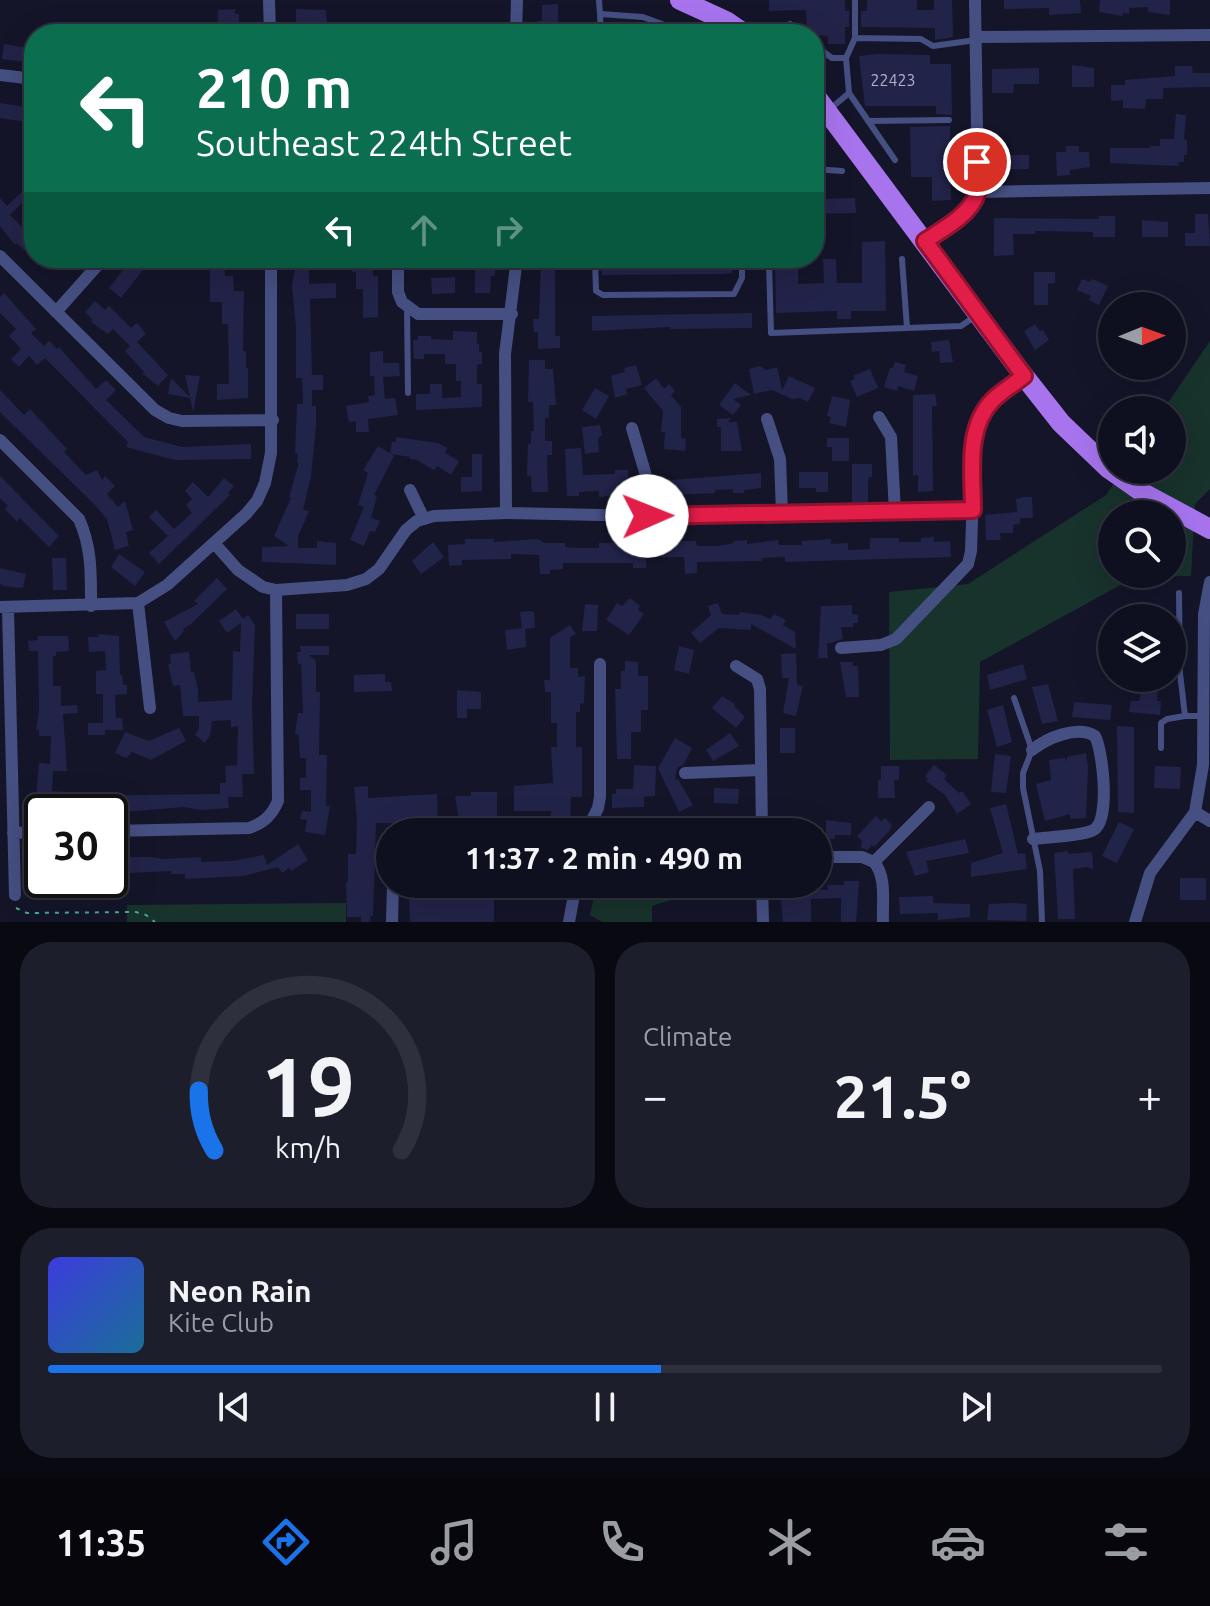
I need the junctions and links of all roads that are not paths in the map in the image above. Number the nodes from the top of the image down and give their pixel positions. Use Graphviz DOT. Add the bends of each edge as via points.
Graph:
graph roads {
  1 [pos="269,0"];
  2 [pos="517,0"];
  3 [pos="599,0"];
  4 [pos="680,0"];
  5 [pos="855,0"];
  6 [pos="975,0"];
  7 [pos="600,14"];
  8 [pos="270,24"];
  9 [pos="516,24"];
  10 [pos="600,24"];
  11 [pos="662,24"];
  12 [pos="730,24"];
  13 [pos="1210,35"];
  14 [pos="855,38"];
  15 [pos="976,38"];
  16 [pos="824,52"];
  17 [pos="846,58"];
  18 [pos="0,75"];
  19 [pos="24,78"];
  20 [pos="849,93"];
  21 [pos="824,105"];
  22 [pos="828,110"];
  23 [pos="949,120"];
  24 [pos="868,121"];
  25 [pos="895,160"];
  26 [pos="824,170"];
  27 [pos="842,171"];
  28 [pos="1210,188"];
  29 [pos="978,192"];
  30 [pos="925,241"];
  31 [pos="0,256"];
  32 [pos="902,259"];
  33 [pos="95,268"];
  34 [pos="271,268"];
  35 [pos="398,268"];
  36 [pos="516,268"];
  37 [pos="595,268"];
  38 [pos="742,268"];
  39 [pos="769,268"];
  40 [pos="407,307"];
  41 [pos="56,312"];
  42 [pos="512,314"];
  43 [pos="978,314"];
  44 [pos="907,328"];
  45 [pos="1024,376"];
  46 [pos="408,393"];
  47 [pos="879,417"];
  48 [pos="767,419"];
  49 [pos="273,420"];
  50 [pos="632,428"];
  51 [pos="0,440"];
  52 [pos="410,490"];
  53 [pos="973,510"];
  54 [pos="895,512"];
  55 [pos="506,513"];
  56 [pos="782,513"];
  57 [pos="647,516"];
  58 [pos="424,519"];
  59 [pos="1202,525"];
  60 [pos="215,544"];
  61 [pos="1210,582"];
  62 [pos="276,590"];
  63 [pos="1179,593"];
  64 [pos="138,603"];
  65 [pos="91,606"];
  66 [pos="4,608"];
  67 [pos="841,648"];
  68 [pos="600,664"];
  69 [pos="736,666"];
  70 [pos="1014,698"];
  71 [pos="150,708"];
  72 [pos="1185,716"];
  73 [pos="1203,716"];
  74 [pos="1161,748"];
  75 [pos="1032,750"];
  76 [pos="761,770"];
  77 [pos="685,773"];
  78 [pos="929,807"];
  79 [pos="1195,812"];
  80 [pos="593,818"];
  81 [pos="762,818"];
  82 [pos="1210,821"];
  83 [pos="128,831"];
  84 [pos="13,833"];
  85 [pos="24,833"];
  86 [pos="1033,839"];
  87 [pos="832,857"];
  88 [pos="874,862"];
  89 [pos="15,895"];
  90 [pos="393,898"];
  91 [pos="573,898"];
  92 [pos="762,898"];
  93 [pos="392,922"];
  94 [pos="569,922"];
  95 [pos="763,922"];
  96 [pos="883,922"];
  97 [pos="1042,922"];
  98 [pos="1135,922"];
  1 -- 8 [label="street"];
  2 -- 9 [label="street"];
  3 -- 7 [label="lane"];
  4 -- 12 [label="main road"];
  5 -- 14 [label="lane"];
  6 -- 15 [label="street"];
  7 -- 10 [label="lane"];
  7 -- 11 [label="lane"];
  13 -- 15 [label="street"];
  14 -- 15 [label="lane" via="921,39 933,46"];
  14 -- 17 [label="lane"];
  15 -- 29 [label="street"];
  16 -- 17 [label="lane"];
  17 -- 20 [label="lane"];
  18 -- 19 [label="street"];
  20 -- 22 [label="lane"];
  20 -- 24 [label="lane"];
  21 -- 22 [label="main road"];
  22 -- 30 [label="main road"];
  23 -- 24 [label="lane"];
  24 -- 25 [label="lane"];
  26 -- 27 [label="lane"];
  28 -- 29 [label="street"];
  29 -- 30 [label="street" via="957,220"];
  30 -- 43 [label="main road"];
  31 -- 41 [label="street"];
  32 -- 44 [label="lane"];
  33 -- 41 [label="street"];
  34 -- 49 [label="street"];
  35 -- 40 [label="street" via="398,292"];
  36 -- 42 [label="street"];
  37 -- 38 [label="lane" via="596,291 618,295 734,294"];
  39 -- 44 [label="lane" via="771,333"];
  40 -- 42 [label="street" via="418,314"];
  40 -- 46 [label="lane"];
  41 -- 49 [label="street" via="169,418"];
  42 -- 55 [label="street" via="505,354"];
  43 -- 44 [label="lane" via="961,326"];
  43 -- 45 [label="main road"];
  45 -- 53 [label="street" via="993,400 978,421"];
  45 -- 59 [label="main road" via="1068,431 1108,468"];
  47 -- 54 [label="street" via="891,437"];
  48 -- 56 [label="street" via="780,459"];
  49 -- 60 [label="street" via="268,468 257,501"];
  50 -- 57 [label="street" via="647,479"];
  51 -- 65 [label="street" via="79,519 91,554"];
  52 -- 58 [label="street"];
  53 -- 54 [label="street"];
  53 -- 67 [label="street" via="971,551 962,573 896,639"];
  54 -- 56 [label="street"];
  55 -- 57 [label="street"];
  55 -- 58 [label="street"];
  56 -- 57 [label="street"];
  58 -- 62 [label="street" via="406,530 383,565 366,579"];
  60 -- 62 [label="street" via="238,570"];
  60 -- 64 [label="street"];
  61 -- 73 [label="street" via="1204,614"];
  62 -- 83 [label="street" via="278,801 268,818 249,828"];
  63 -- 72 [label="lane"];
  64 -- 65 [label="street"];
  64 -- 71 [label="street"];
  65 -- 66 [label="street"];
  66 -- 84 [label="street"];
  68 -- 80 [label="street" via="600,797"];
  69 -- 76 [label="street" via="757,679 760,689"];
  70 -- 75 [label="lane"];
  72 -- 73 [label="lane"];
  72 -- 74 [label="lane" via="1163,720"];
  73 -- 79 [label="street" via="1203,776"];
  75 -- 86 [label="lane" via="1023,788"];
  75 -- 86 [label="street" via="1056,736 1084,732 1099,744 1103,775 1101,821 1089,831"];
  76 -- 77 [label="street"];
  76 -- 81 [label="street"];
  78 -- 88 [label="street"];
  79 -- 82 [label="street"];
  79 -- 98 [label="street" via="1150,873"];
  84 -- 85 [label="street"];
  84 -- 89 [label="street"];
  86 -- 97 [label="lane"];
  87 -- 88 [label="street"];
  88 -- 96 [label="street" via="882,879"];
  90 -- 93 [label="street"];
  91 -- 94 [label="street"];
  92 -- 95 [label="street"];
}
